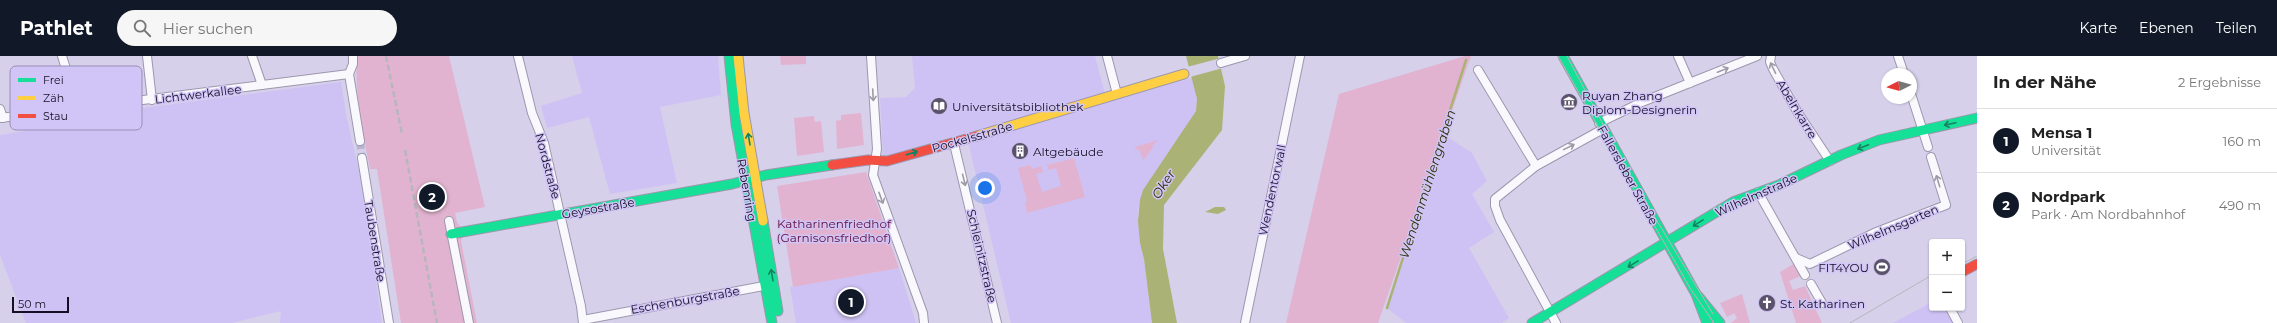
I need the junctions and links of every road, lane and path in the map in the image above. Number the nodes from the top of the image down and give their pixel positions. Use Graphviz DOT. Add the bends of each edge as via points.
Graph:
graph roads {
  1 [pos="62,56"];
  2 [pos="147,56"];
  3 [pos="252,56"];
  4 [pos="353,56"];
  5 [pos="518,56"];
  6 [pos="729,56"];
  7 [pos="738,56"];
  8 [pos="871,56"];
  9 [pos="1107,56"];
  10 [pos="1245,56"];
  11 [pos="1300,56"];
  12 [pos="1563,56"];
  13 [pos="1678,56"];
  14 [pos="1757,56"];
  15 [pos="1771,56"];
  16 [pos="1898,56"];
  17 [pos="1221,63"];
  18 [pos="65,66"];
  19 [pos="1902,68"];
  20 [pos="1478,70"];
  21 [pos="1184,74"];
  22 [pos="349,76"];
  23 [pos="1690,83"];
  24 [pos="262,86"];
  25 [pos="1117,94"];
  26 [pos="152,100"];
  27 [pos="142,101"];
  28 [pos="1914,104"];
  29 [pos="1977,118"];
  30 [pos="1601,126"];
  31 [pos="1922,130"];
  32 [pos="360,142"];
  33 [pos="952,144"];
  34 [pos="1928,147"];
  35 [pos="1931,157"];
  36 [pos="362,158"];
  37 [pos="874,160"];
  38 [pos="1830,160"];
  39 [pos="1536,166"];
  40 [pos="755,178"];
  41 [pos="745,180"];
  42 [pos="1758,192"];
  43 [pos="560,214"];
  44 [pos="449,221"];
  45 [pos="451,234"];
  46 [pos="1666,243"];
  47 [pos="1796,258"];
  48 [pos="1977,264"];
  49 [pos="1965,270"];
  50 [pos="1805,275"];
  51 [pos="1811,284"];
  52 [pos="764,286"];
  53 [pos="1696,294"];
  54 [pos="1822,303"];
  55 [pos="1952,311"];
  56 [pos="1550,312"];
  57 [pos="583,322"];
  58 [pos="389,323"];
  59 [pos="469,323"];
  60 [pos="772,323"];
  61 [pos="781,323"];
  62 [pos="924,323"];
  63 [pos="998,323"];
  64 [pos="1245,323"];
  65 [pos="1532,323"];
  66 [pos="1556,323"];
  67 [pos="1707,323"];
  68 [pos="1720,323"];
  69 [pos="1958,323"];
  1 -- 18 [label="street"];
  2 -- 26 [label="street"];
  3 -- 24 [label="street"];
  4 -- 22 [label="street"];
  5 -- 43 [label="street, Nordstraße" via="532,113 544,143"];
  6 -- 41 [label="main road, Rebenring"];
  40 -- 7 [label="main road, Rebenring, one-way"];
  8 -- 37 [label="street, one-way" via="876,149"];
  9 -- 25 [label="street"];
  10 -- 17 [label="street"];
  11 -- 64 [label="street, Wendentorwall"];
  12 -- 30 [label="main road, Fallersleber Straße"];
  13 -- 23 [label="street"];
  23 -- 14 [label="street, one-way"];
  38 -- 15 [label="street, Abelnkarre, one-way" via="1773,69"];
  16 -- 19 [label="street"];
  20 -- 39 [label="street"];
  21 -- 25 [label="main road, Pockelsstraße"];
  22 -- 24 [label="street, Lichtwerkallee"];
  22 -- 32 [label="street"];
  23 -- 30 [label="street" via="1642,102"];
  24 -- 26 [label="street, Lichtwerkallee"];
  25 -- 33 [label="main road, Pockelsstraße"];
  26 -- 27 [label="street, Lichtwerkallee"];
  28 -- 31 [label="street"];
  29 -- 31 [label="main road, Wilhelmstraße, one-way"];
  39 -- 30 [label="street, one-way"];
  30 -- 46 [label="main road, Fallersleber Straße"];
  31 -- 34 [label="street"];
  31 -- 38 [label="main road, Wilhelmstraße, one-way" via="1879,140"];
  37 -- 33 [label="main road, Pockelsstraße, one-way" via="887,161"];
  33 -- 63 [label="street, Schleinitzstraße, one-way" via="964,181"];
  47 -- 35 [label="street, Wilhelmsgarten, one-way" via="1810,264 1874,233 1946,205"];
  36 -- 58 [label="street, Taubenstraße"];
  37 -- 40 [label="main road, Pockelsstraße"];
  37 -- 62 [label="street, one-way" via="873,175 923,313"];
  38 -- 42 [label="main road, Wilhelmstraße"];
  39 -- 56 [label="street" via="1495,199 1495,206 1500,220"];
  40 -- 41 [label="main road, Geysostraße"];
  61 -- 40 [label="main road, Rebenring, one-way"];
  41 -- 43 [label="main road, Geysostraße"];
  41 -- 52 [label="main road, Rebenring"];
  42 -- 46 [label="main road, Wilhelmstraße, one-way" via="1726,206"];
  42 -- 47 [label="street"];
  43 -- 45 [label="main road, Geysostraße"];
  43 -- 57 [label="street, Nordstraße"];
  44 -- 45 [label="street"];
  45 -- 59 [label="street"];
  46 -- 53 [label="main road, Fallersleber Straße"];
  46 -- 56 [label="main road, Wilhelmstraße, one-way"];
  47 -- 50 [label="street"];
  48 -- 49 [label="main road"];
  51 -- 54 [label="street"];
  52 -- 57 [label="street, Eschenburgstraße"];
  52 -- 60 [label="main road, Rebenring"];
  53 -- 67 [label="main road, Fallersleber Straße"];
  53 -- 68 [label="main road, Fallersleber Straße"];
  55 -- 69 [label="street"];
  56 -- 65 [label="main road, Wilhelmstraße"];
  56 -- 66 [label="street"];
}
